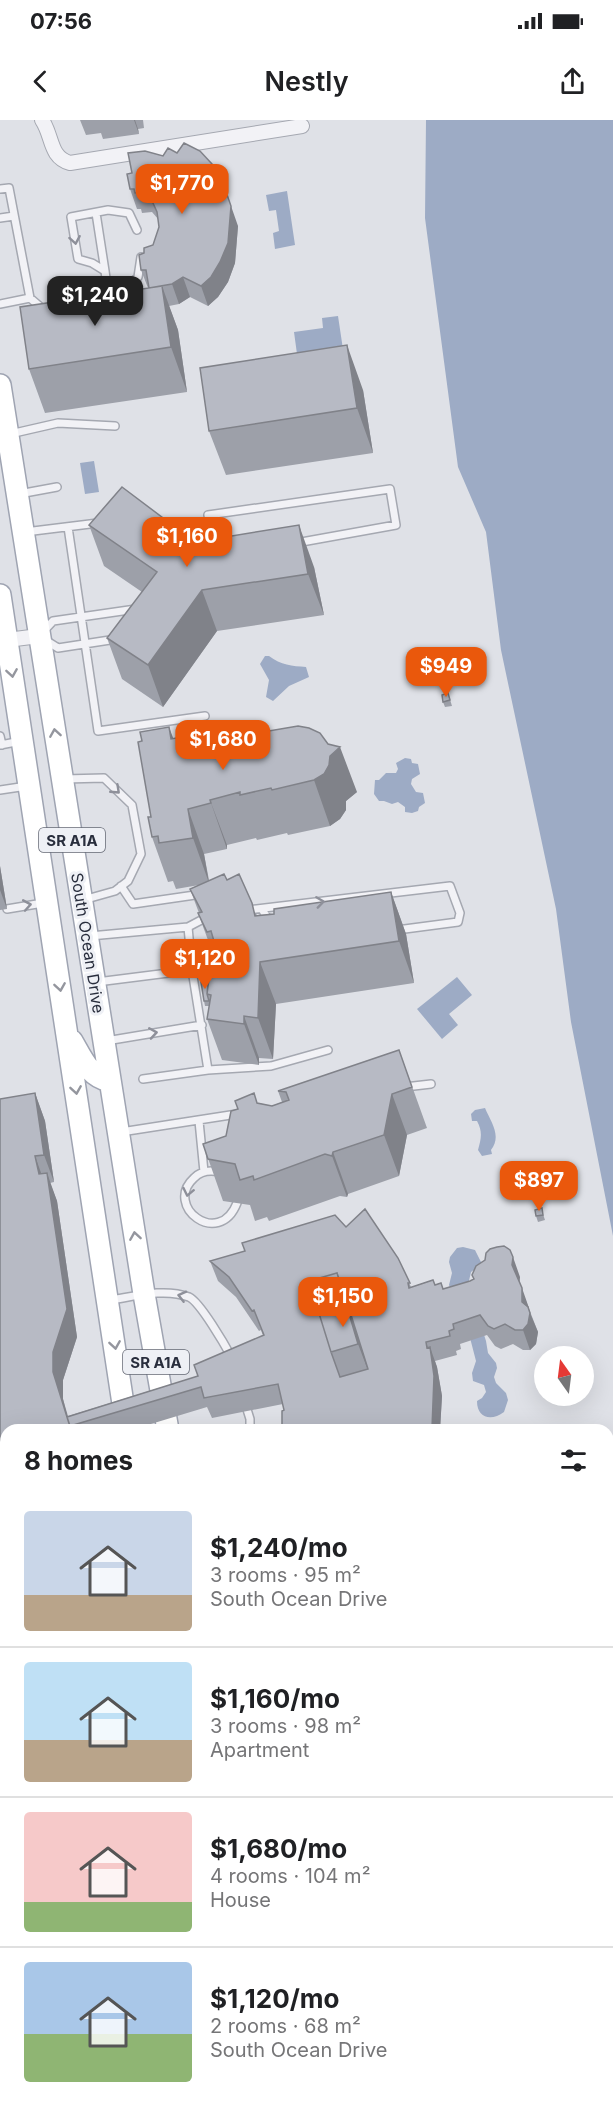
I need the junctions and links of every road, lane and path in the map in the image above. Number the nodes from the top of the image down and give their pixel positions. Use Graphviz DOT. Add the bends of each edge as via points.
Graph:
graph roads {
  1 [pos="42,120"];
  2 [pos="302,126"];
  3 [pos="0,189"];
  4 [pos="96,213"];
  5 [pos="14,216"];
  6 [pos="0,218"];
  7 [pos="137,230"];
  8 [pos="141,258"];
  9 [pos="105,271"];
  10 [pos="30,298"];
  11 [pos="0,304"];
  12 [pos="109,304"];
  13 [pos="103,311"];
  14 [pos="51,316"];
  15 [pos="0,385"];
  16 [pos="115,426"];
  17 [pos="8,435"];
  18 [pos="57,487"];
  19 [pos="17,494"];
  20 [pos="111,521"];
  21 [pos="155,523"];
  22 [pos="68,527"];
  23 [pos="23,532"];
  24 [pos="211,534"];
  25 [pos="283,545"];
  26 [pos="215,557"];
  27 [pos="0,595"];
  28 [pos="83,617"];
  29 [pos="39,636"];
  30 [pos="3,641"];
  31 [pos="86,643"];
  32 [pos="205,716"];
  33 [pos="0,736"];
  34 [pos="23,741"];
  35 [pos="1,745"];
  36 [pos="62,778"];
  37 [pos="30,786"];
  38 [pos="0,790"];
  39 [pos="121,886"];
  40 [pos="209,893"];
  41 [pos="81,901"];
  42 [pos="47,902"];
  43 [pos="7,909"];
  44 [pos="262,909"];
  45 [pos="242,911"];
  46 [pos="212,914"];
  47 [pos="188,927"];
  48 [pos="272,927"];
  49 [pos="392,931"];
  50 [pos="87,936"];
  51 [pos="192,970"];
  52 [pos="94,982"];
  53 [pos="202,1025"];
  54 [pos="67,1033"];
  55 [pos="104,1041"];
  56 [pos="328,1050"];
  57 [pos="207,1070"];
  58 [pos="143,1079"];
  59 [pos="110,1081"];
  60 [pos="431,1084"];
  61 [pos="399,1088"];
  62 [pos="244,1113"];
  63 [pos="199,1121"];
  64 [pos="118,1133"];
  65 [pos="204,1172"];
  66 [pos="226,1176"];
  67 [pos="237,1203"];
  68 [pos="144,1294"];
  69 [pos="108,1301"];
  70 [pos="234,1367"];
  71 [pos="244,1398"];
  72 [pos="126,1424"];
  73 [pos="167,1424"];
  74 [pos="250,1424"];
  1 -- 2 [label="street" via="54,151 70,163"];
  3 -- 5 [label="lane" via="9,188"];
  4 -- 7 [label="lane" via="129,213"];
  4 -- 9 [label="lane"];
  4 -- 9 [label="lane, one-way" via="71,217 78,259"];
  5 -- 6 [label="lane"];
  5 -- 10 [label="lane"];
  8 -- 12 [label="lane" via="138,277"];
  9 -- 12 [label="lane"];
  10 -- 11 [label="lane"];
  10 -- 14 [label="lane"];
  12 -- 13 [label="lane"];
  15 -- 17 [label="main road, South Ocean Drive / SR A1A"];
  16 -- 17 [label="lane" via="58,423"];
  17 -- 19 [label="main road, South Ocean Drive / SR A1A"];
  18 -- 19 [label="lane"];
  19 -- 23 [label="main road, South Ocean Drive / SR A1A"];
  20 -- 22 [label="lane"];
  21 -- 24 [label="lane"];
  22 -- 23 [label="lane"];
  22 -- 28 [label="lane"];
  23 -- 29 [label="main road, South Ocean Drive / SR A1A"];
  24 -- 25 [label="lane" via="208,515 390,489 396,525"];
  24 -- 26 [label="lane"];
  27 -- 30 [label="main road, South Ocean Drive / SR A1A"];
  28 -- 29 [label="lane" via="53,621"];
  28 -- 31 [label="lane"];
  28 -- 31 [label="lane" via="136,609 144,614 144,629 136,636"];
  29 -- 30 [label="street"];
  29 -- 31 [label="lane" via="57,648"];
  36 -- 29 [label="main road, South Ocean Drive / SR A1A, one-way"];
  30 -- 34 [label="main road, South Ocean Drive / SR A1A, one-way"];
  31 -- 32 [label="lane" via="98,731"];
  33 -- 35 [label="lane"];
  34 -- 35 [label="lane"];
  34 -- 37 [label="main road, South Ocean Drive / SR A1A"];
  36 -- 39 [label="lane, one-way" via="104,778 132,805 141,854 128,881"];
  36 -- 41 [label="main road, South Ocean Drive / SR A1A"];
  37 -- 38 [label="lane"];
  37 -- 42 [label="main road, South Ocean Drive / SR A1A"];
  39 -- 40 [label="lane" via="134,904"];
  39 -- 41 [label="lane"];
  41 -- 50 [label="main road, South Ocean Drive / SR A1A"];
  43 -- 42 [label="lane, one-way"];
  42 -- 54 [label="main road, South Ocean Drive / SR A1A, one-way"];
  44 -- 45 [label="lane"];
  44 -- 48 [label="lane"];
  44 -- 49 [label="lane, one-way" via="450,886 460,913 458,922"];
  46 -- 47 [label="lane"];
  47 -- 50 [label="lane"];
  47 -- 51 [label="lane"];
  50 -- 52 [label="main road, South Ocean Drive / SR A1A"];
  51 -- 52 [label="lane"];
  51 -- 53 [label="lane"];
  52 -- 55 [label="main road, South Ocean Drive / SR A1A"];
  55 -- 53 [label="lane, one-way"];
  53 -- 57 [label="lane"];
  54 -- 59 [label="main road" via="90,1070"];
  54 -- 69 [label="main road, South Ocean Drive / SR A1A, one-way"];
  55 -- 59 [label="main road, South Ocean Drive / SR A1A"];
  56 -- 57 [label="lane" via="271,1066"];
  57 -- 58 [label="lane"];
  59 -- 64 [label="main road, South Ocean Drive / SR A1A"];
  60 -- 61 [label="lane"];
  62 -- 63 [label="lane"];
  63 -- 64 [label="lane"];
  63 -- 65 [label="lane"];
  68 -- 64 [label="main road, South Ocean Drive / SR A1A, one-way"];
  65 -- 66 [label="lane"];
  65 -- 67 [label="lane, one-way" via="196,1175 186,1189 186,1206 196,1219 221,1222"];
  68 -- 69 [label="lane"];
  70 -- 68 [label="lane, one-way" via="209,1320 191,1298 169,1293"];
  68 -- 73 [label="main road, South Ocean Drive / SR A1A"];
  69 -- 72 [label="main road, South Ocean Drive / SR A1A, one-way"];
  71 -- 74 [label="lane"];
}
